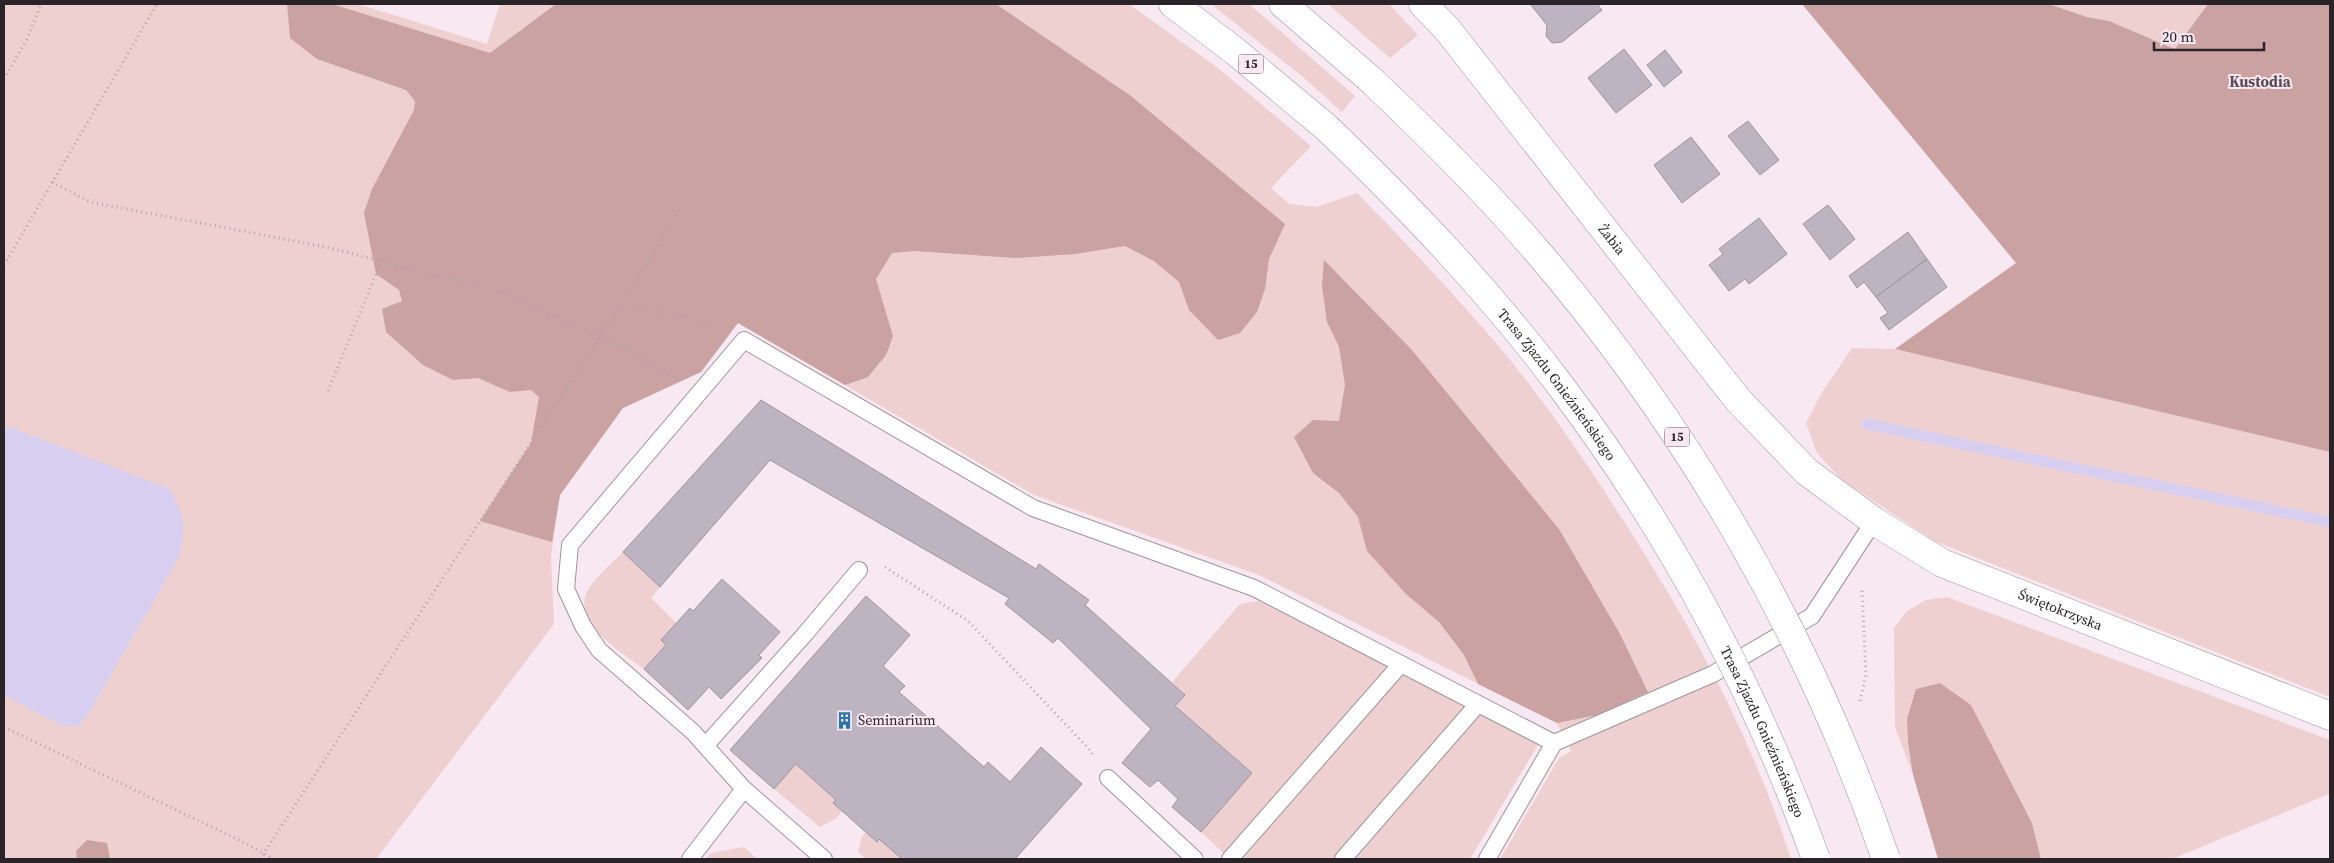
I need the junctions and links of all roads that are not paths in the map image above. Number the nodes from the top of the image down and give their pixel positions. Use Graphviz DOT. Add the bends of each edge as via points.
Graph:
graph roads {
  1 [pos="1173,4"];
  2 [pos="1283,4"];
  3 [pos="1423,4"];
  4 [pos="1807,472"];
  5 [pos="1867,532"];
  6 [pos="859,570"];
  7 [pos="1401,664"];
  8 [pos="1478,704"];
  9 [pos="2330,716"];
  10 [pos="1554,743"];
  11 [pos="706,744"];
  12 [pos="1108,778"];
  13 [pos="744,789"];
  14 [pos="690,859"];
  15 [pos="824,859"];
  16 [pos="1195,859"];
  17 [pos="1230,859"];
  18 [pos="1342,859"];
  19 [pos="1487,859"];
  20 [pos="1816,859"];
  21 [pos="1886,859"];
  1 -- 20 [label="main road, Trasa Zjazdu Gnieźnieńskiego / 15, bridge" via="1327,128 1420,220 1478,284 1563,388 1654,523 1707,613 1765,733"];
  2 -- 21 [label="main road, 15, bridge" via="1371,80 1460,166 1562,281 1614,348 1696,465 1755,564 1821,698"];
  3 -- 4 [label="main road, Żabia" via="1447,29 1738,400"];
  4 -- 5 [label="main road, Świętokrzyska"];
  5 -- 9 [label="main road, Świętokrzyska"];
  5 -- 10 [label="lane" via="1812,616 1713,674"];
  6 -- 11 [label="lane"];
  7 -- 8 [label="lane"];
  7 -- 11 [label="lane" via="1254,588 1033,508 744,340 570,545 566,589 583,626 599,650"];
  7 -- 17 [label="lane"];
  8 -- 10 [label="lane"];
  8 -- 18 [label="lane"];
  10 -- 19 [label="lane"];
  11 -- 13 [label="lane"];
  12 -- 16 [label="lane"];
  13 -- 14 [label="lane"];
  13 -- 15 [label="lane"];
}
